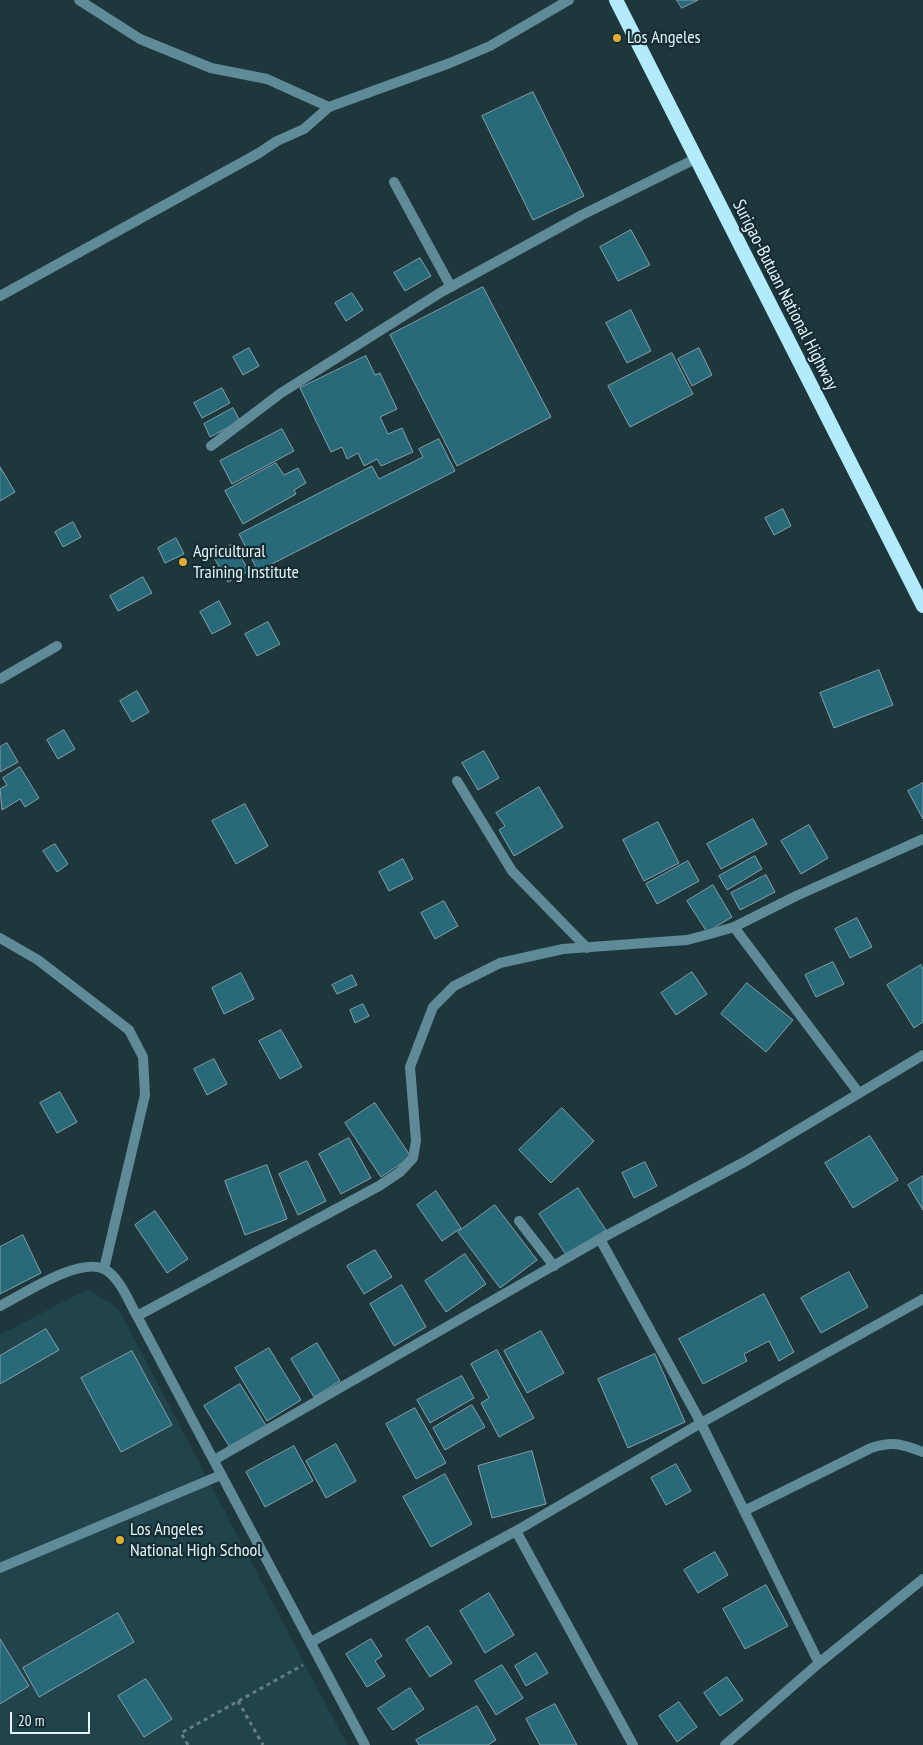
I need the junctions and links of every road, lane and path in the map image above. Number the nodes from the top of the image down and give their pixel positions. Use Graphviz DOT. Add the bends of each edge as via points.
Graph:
graph roads {
  1 [pos="79,0"];
  2 [pos="569,0"];
  3 [pos="616,0"];
  4 [pos="329,107"];
  5 [pos="695,159"];
  6 [pos="394,182"];
  7 [pos="451,287"];
  8 [pos="0,296"];
  9 [pos="211,446"];
  10 [pos="923,606"];
  11 [pos="57,646"];
  12 [pos="0,679"];
  13 [pos="457,781"];
  14 [pos="923,839"];
  15 [pos="734,927"];
  16 [pos="0,938"];
  17 [pos="587,948"];
  18 [pos="923,1055"];
  19 [pos="858,1092"];
  20 [pos="519,1221"];
  21 [pos="600,1239"];
  22 [pos="554,1266"];
  23 [pos="104,1269"];
  24 [pos="923,1299"];
  25 [pos="0,1306"];
  26 [pos="137,1316"];
  27 [pos="701,1423"];
  28 [pos="923,1452"];
  29 [pos="214,1460"];
  30 [pos="221,1475"];
  31 [pos="744,1511"];
  32 [pos="516,1531"];
  33 [pos="0,1568"];
  34 [pos="923,1579"];
  35 [pos="311,1642"];
  36 [pos="319,1656"];
  37 [pos="819,1663"];
  38 [pos="238,1701"];
  39 [pos="188,1745"];
  40 [pos="264,1745"];
  41 [pos="364,1745"];
  42 [pos="633,1745"];
  43 [pos="725,1745"];
  1 -- 4 [label="street" via="140,39 211,68 267,78"];
  2 -- 4 [label="street" via="490,46"];
  3 -- 5 [label="highway, Surigao-Butuan National Highway"];
  4 -- 8 [label="street" via="304,129"];
  5 -- 7 [label="street" via="582,215"];
  5 -- 10 [label="highway, Surigao-Butuan National Highway"];
  6 -- 7 [label="street"];
  7 -- 9 [label="street" via="281,393"];
  11 -- 12 [label="street"];
  13 -- 17 [label="street" via="512,871"];
  14 -- 15 [label="street"];
  15 -- 17 [label="street" via="687,940"];
  15 -- 19 [label="street"];
  16 -- 23 [label="street" via="38,960 129,1030 142,1057 145,1095"];
  17 -- 26 [label="street" via="563,949 500,963 454,986 432,1007 410,1067 416,1141 413,1158 400,1172"];
  18 -- 19 [label="street"];
  19 -- 21 [label="street" via="746,1161"];
  20 -- 22 [label="street"];
  21 -- 22 [label="street"];
  21 -- 27 [label="street"];
  22 -- 29 [label="street"];
  23 -- 25 [label="street" via="86,1266 65,1272"];
  23 -- 26 [label="street" via="114,1278"];
  24 -- 27 [label="street"];
  26 -- 29 [label="street"];
  27 -- 31 [label="street"];
  27 -- 32 [label="street"];
  28 -- 31 [label="street" via="898,1443 871,1448"];
  29 -- 30 [label="street"];
  30 -- 33 [label="street"];
  30 -- 35 [label="street"];
  31 -- 37 [label="street"];
  32 -- 35 [label="street"];
  32 -- 42 [label="street"];
  34 -- 37 [label="street"];
  35 -- 36 [label="street"];
  36 -- 38 [label="path"];
  36 -- 41 [label="street"];
  37 -- 43 [label="street"];
  38 -- 39 [label="path" via="181,1733"];
  38 -- 40 [label="path"];
}
